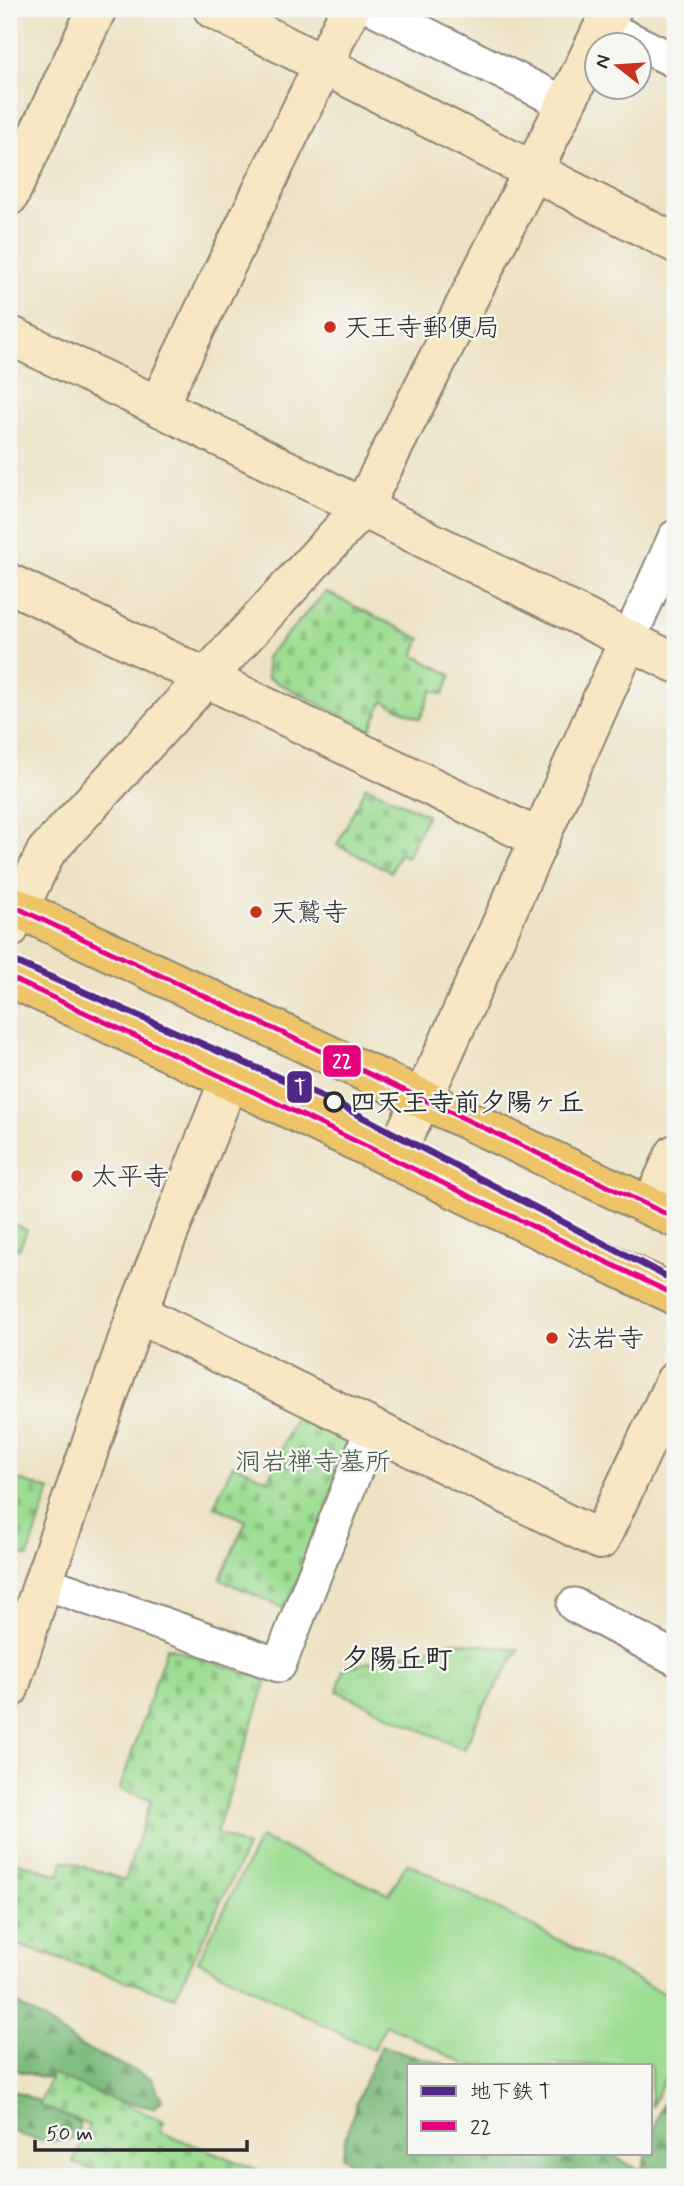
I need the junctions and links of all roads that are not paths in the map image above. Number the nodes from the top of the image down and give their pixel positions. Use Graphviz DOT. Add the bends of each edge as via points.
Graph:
graph roads {
  1 [pos="97,9"];
  2 [pos="213,9"];
  3 [pos="350,9"];
  4 [pos="375,9"];
  5 [pos="608,18"];
  6 [pos="675,61"];
  7 [pos="323,65"];
  8 [pos="566,104"];
  9 [pos="533,172"];
  10 [pos="9,196"];
  11 [pos="675,243"];
  12 [pos="9,335"];
  13 [pos="158,406"];
  14 [pos="363,507"];
  15 [pos="675,537"];
  16 [pos="9,583"];
  17 [pos="629,639"];
  18 [pos="675,663"];
  19 [pos="207,677"];
  20 [pos="538,838"];
  21 [pos="12,914"];
  22 [pos="9,977"];
  23 [pos="229,1080"];
  24 [pos="422,1099"];
  25 [pos="675,1154"];
  26 [pos="393,1159"];
  27 [pos="663,1213"];
  28 [pos="675,1295"];
  29 [pos="137,1312"];
  30 [pos="675,1381"];
  31 [pos="372,1428"];
  32 [pos="43,1582"];
  33 [pos="574,1605"];
  34 [pos="675,1658"];
  35 [pos="9,1689"];
  1 -- 10 [label="street"];
  2 -- 7 [label="street"];
  3 -- 7 [label="street"];
  4 -- 8 [label="street"];
  5 -- 6 [label="street"];
  5 -- 8 [label="street"];
  7 -- 9 [label="street"];
  7 -- 13 [label="street"];
  8 -- 9 [label="street"];
  9 -- 11 [label="street"];
  9 -- 14 [label="street"];
  12 -- 13 [label="street"];
  13 -- 14 [label="street"];
  14 -- 17 [label="street"];
  14 -- 19 [label="street"];
  15 -- 17 [label="street"];
  16 -- 19 [label="street"];
  17 -- 18 [label="street"];
  17 -- 20 [label="street"];
  19 -- 20 [label="street"];
  19 -- 21 [label="street" via="46,852"];
  20 -- 24 [label="street"];
  21 -- 24 [label="main road"];
  22 -- 23 [label="main road"];
  23 -- 26 [label="main road"];
  23 -- 29 [label="street"];
  24 -- 26 [label="street"];
  24 -- 27 [label="main road"];
  25 -- 27 [label="street"];
  26 -- 28 [label="main road"];
  29 -- 31 [label="street"];
  29 -- 32 [label="street"];
  30 -- 31 [label="street" via="600,1541"];
  31 -- 32 [label="street" via="279,1665"];
  32 -- 35 [label="street"];
  33 -- 34 [label="street"];
}
